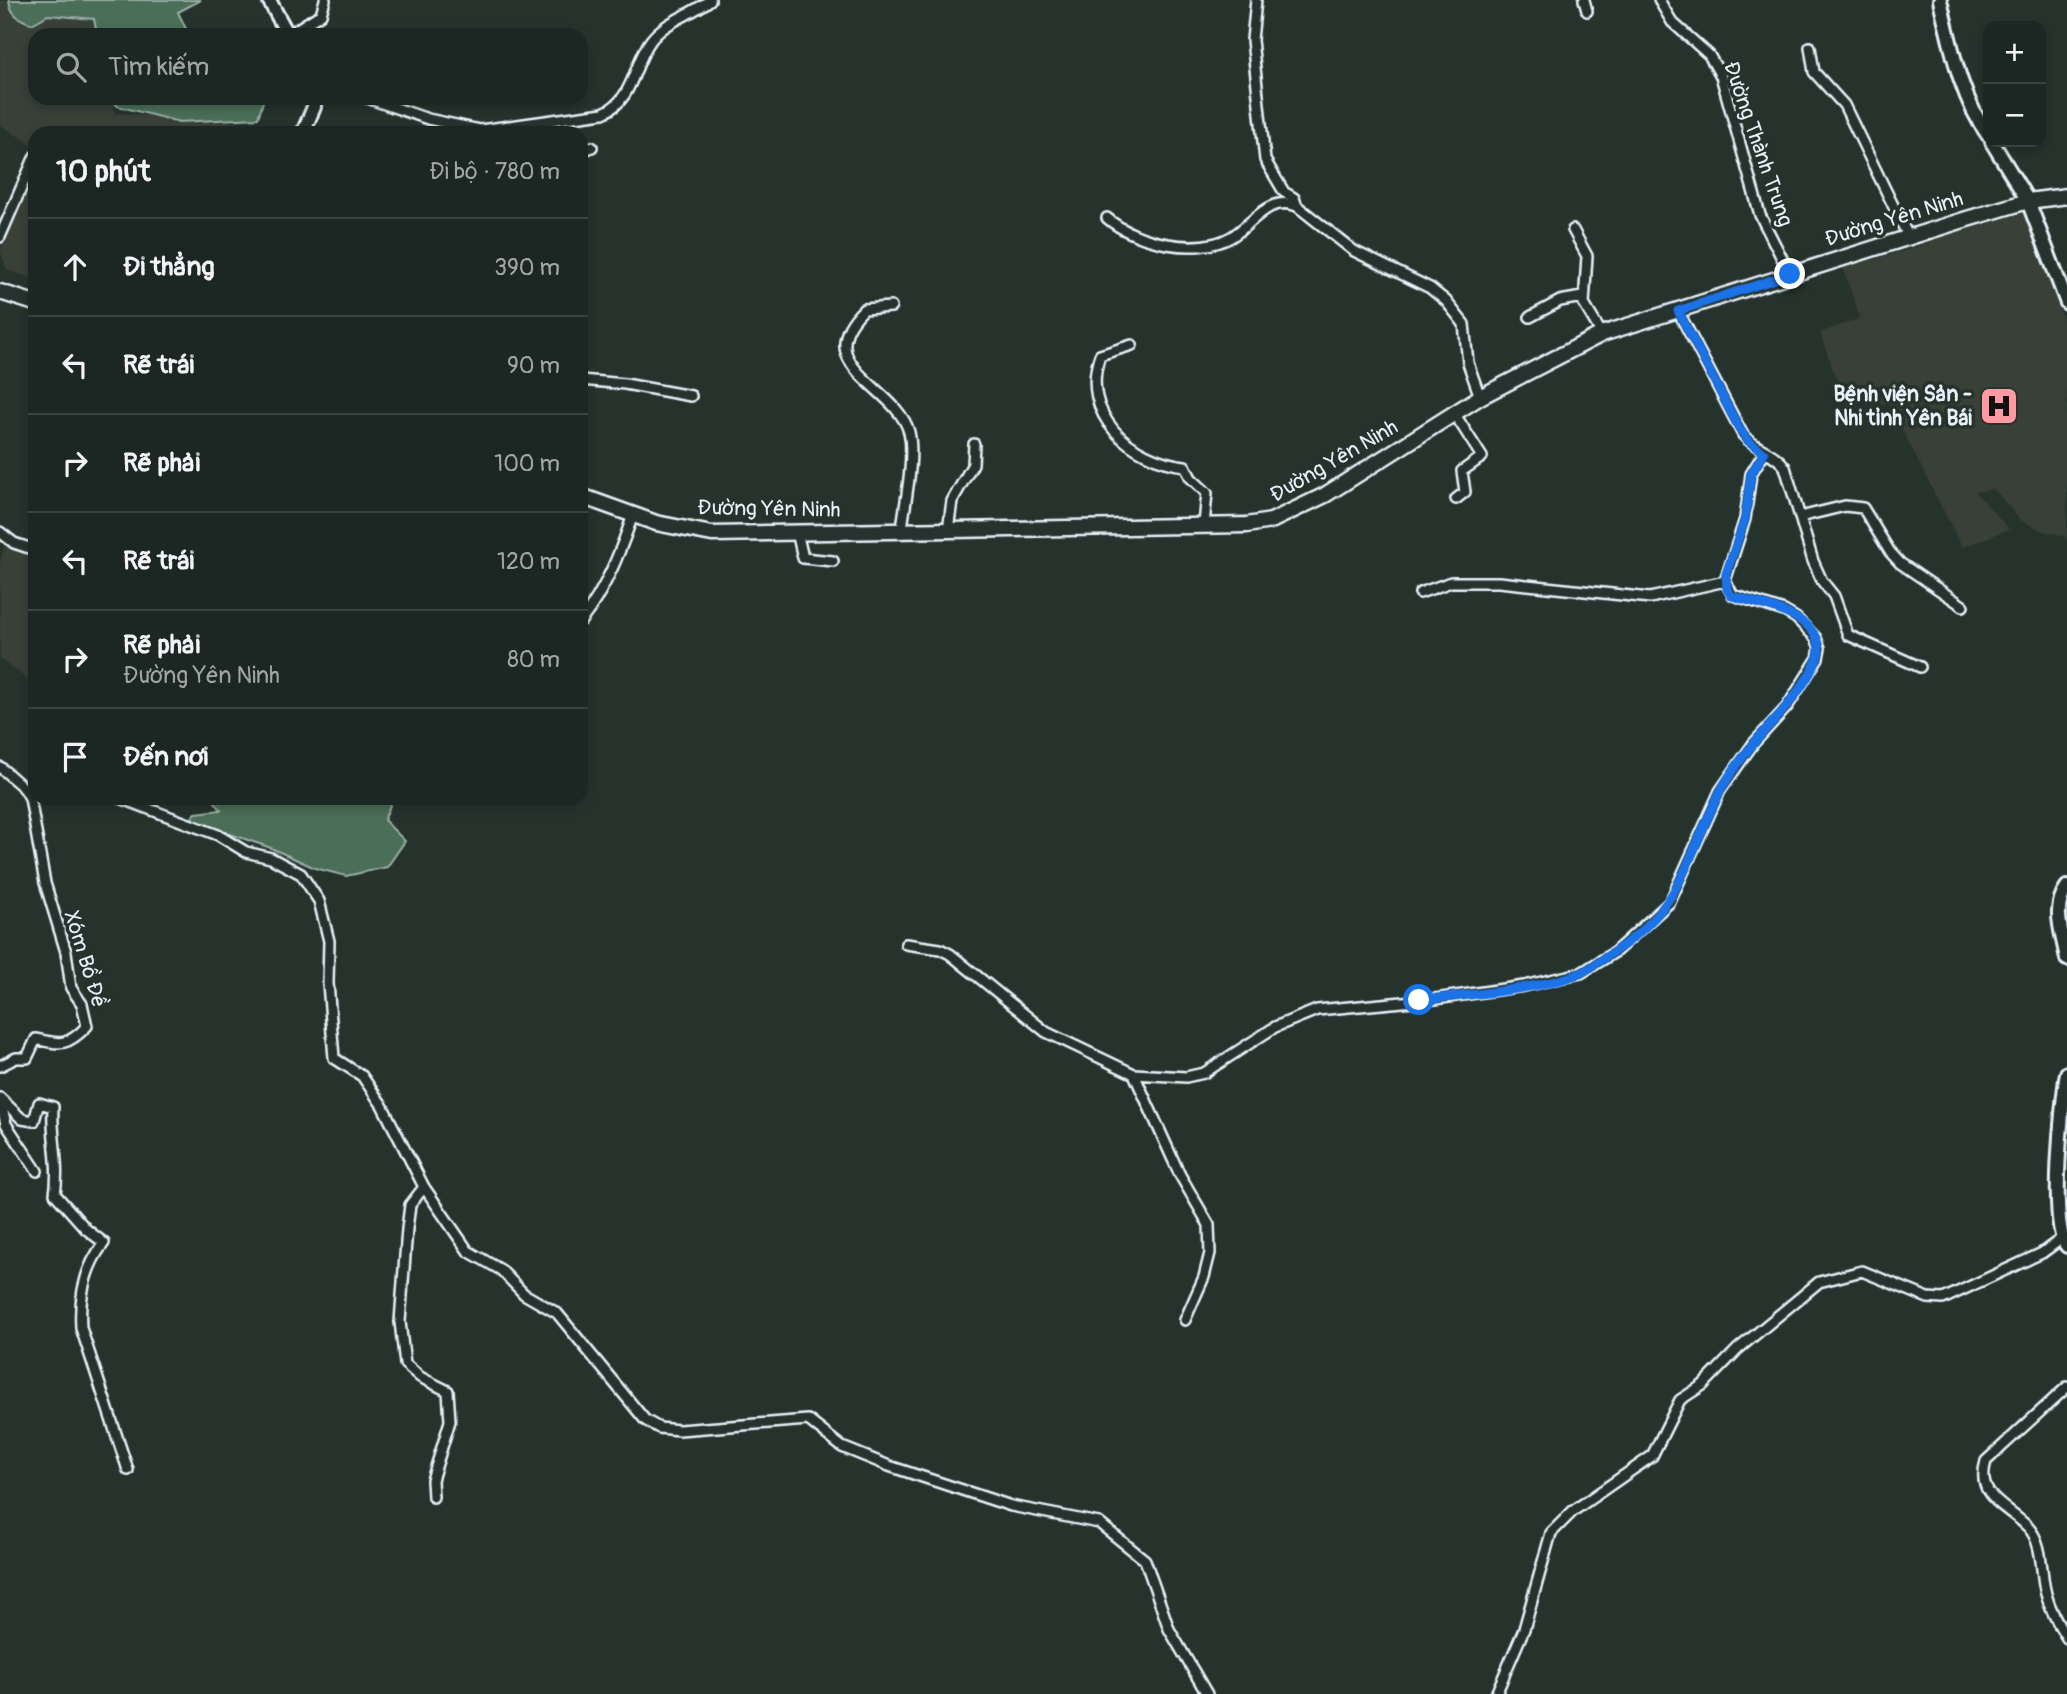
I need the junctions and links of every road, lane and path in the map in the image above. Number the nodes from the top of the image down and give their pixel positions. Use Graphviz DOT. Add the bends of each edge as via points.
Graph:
graph roads {
  1 [pos="268,0"];
  2 [pos="325,0"];
  3 [pos="710,0"];
  4 [pos="1256,0"];
  5 [pos="1584,0"];
  6 [pos="1659,0"];
  7 [pos="1940,0"];
  8 [pos="1587,11"];
  9 [pos="284,28"];
  10 [pos="299,28"];
  11 [pos="1810,47"];
  12 [pos="314,105"];
  13 [pos="387,105"];
  14 [pos="306,126"];
  15 [pos="459,126"];
  16 [pos="509,126"];
  17 [pos="1983,127"];
  18 [pos="592,147"];
  19 [pos="1995,147"];
  20 [pos="588,149"];
  21 [pos="28,172"];
  22 [pos="2067,196"];
  23 [pos="2028,201"];
  24 [pos="1297,206"];
  25 [pos="1107,218"];
  26 [pos="1573,230"];
  27 [pos="1909,236"];
  28 [pos="0,237"];
  29 [pos="1790,274"];
  30 [pos="0,292"];
  31 [pos="1582,298"];
  32 [pos="28,301"];
  33 [pos="2067,303"];
  34 [pos="891,307"];
  35 [pos="1678,311"];
  36 [pos="1530,317"];
  37 [pos="1602,334"];
  38 [pos="1132,345"];
  39 [pos="588,381"];
  40 [pos="691,396"];
  41 [pos="1480,397"];
  42 [pos="1454,413"];
  43 [pos="974,444"];
  44 [pos="1764,453"];
  45 [pos="588,499"];
  46 [pos="1456,499"];
  47 [pos="633,515"];
  48 [pos="1800,517"];
  49 [pos="1203,525"];
  50 [pos="902,529"];
  51 [pos="948,530"];
  52 [pos="0,531"];
  53 [pos="797,532"];
  54 [pos="28,548"];
  55 [pos="833,561"];
  56 [pos="1724,581"];
  57 [pos="1420,593"];
  58 [pos="1963,606"];
  59 [pos="588,612"];
  60 [pos="1920,667"];
  61 [pos="0,767"];
  62 [pos="28,792"];
  63 [pos="34,805"];
  64 [pos="139,805"];
  65 [pos="2067,887"];
  66 [pos="906,944"];
  67 [pos="2067,959"];
  68 [pos="0,1066"];
  69 [pos="2067,1073"];
  70 [pos="1134,1074"];
  71 [pos="0,1099"];
  72 [pos="37,1171"];
  73 [pos="424,1187"];
  74 [pos="2064,1243"];
  75 [pos="1185,1320"];
  76 [pos="2067,1387"];
  77 [pos="128,1470"];
  78 [pos="433,1497"];
  79 [pos="2067,1638"];
  80 [pos="1207,1694"];
  81 [pos="1496,1694"];
  1 -- 9 [label="street"];
  2 -- 10 [label="street" via="321,14"];
  3 -- 16 [label="street" via="677,16 652,39 615,106 603,113"];
  4 -- 24 [label="street" via="1252,40 1265,160"];
  5 -- 8 [label="street"];
  6 -- 29 [label="street, Đường Thành Trung" via="1672,22 1718,69 1757,206"];
  7 -- 17 [label="street" via="1959,72"];
  11 -- 27 [label="street" via="1814,72 1844,105"];
  12 -- 14 [label="street"];
  13 -- 15 [label="street"];
  18 -- 20 [label="street"];
  19 -- 23 [label="street"];
  21 -- 28 [label="street"];
  22 -- 23 [label="main road, Đường Yên Ninh"];
  23 -- 27 [label="main road, Đường Yên Ninh"];
  23 -- 33 [label="street"];
  24 -- 25 [label="street" via="1270,206 1233,236 1201,246 1142,240"];
  24 -- 41 [label="street" via="1354,251 1430,288 1446,301 1464,324 1468,363"];
  26 -- 31 [label="street" via="1587,256"];
  27 -- 29 [label="main road, Đường Yên Ninh"];
  29 -- 35 [label="main road, Đường Yên Ninh"];
  30 -- 32 [label="main road"];
  31 -- 36 [label="street" via="1565,299"];
  31 -- 37 [label="street"];
  34 -- 50 [label="street" via="864,309 849,331 846,348 852,367 898,411 909,432"];
  35 -- 37 [label="main road, Đường Yên Ninh"];
  35 -- 44 [label="street" via="1739,428"];
  37 -- 41 [label="main road, Đường Yên Ninh"];
  38 -- 49 [label="street" via="1100,355 1098,402 1114,432 1139,453 1185,467 1207,493"];
  39 -- 40 [label="street"];
  41 -- 42 [label="main road, Đường Yên Ninh"];
  42 -- 46 [label="street" via="1482,457 1462,471 1465,492"];
  42 -- 49 [label="main road, Đường Yên Ninh" via="1325,495 1271,522"];
  43 -- 51 [label="street" via="973,464 952,501"];
  44 -- 48 [label="street" via="1785,467"];
  44 -- 56 [label="street" via="1751,474 1745,519"];
  45 -- 47 [label="main road, Đường Yên Ninh"];
  47 -- 53 [label="main road, Đường Yên Ninh" via="712,534"];
  47 -- 59 [label="street" via="620,554"];
  48 -- 58 [label="street" via="1845,506 1863,508 1900,563"];
  48 -- 60 [label="street" via="1813,561 1834,596 1848,635"];
  49 -- 51 [label="main road, Đường Yên Ninh"];
  50 -- 51 [label="main road, Đường Yên Ninh"];
  50 -- 53 [label="main road, Đường Yên Ninh"];
  52 -- 54 [label="street"];
  53 -- 55 [label="street" via="803,558"];
  56 -- 57 [label="street" via="1650,598 1499,582 1451,582"];
  56 -- 70 [label="street" via="1732,596 1797,618 1816,638 1818,658 1787,707 1753,744 1720,791 1674,895 1661,914 1581,973 1472,994 1317,1010 1275,1027 1204,1073 1186,1077"];
  61 -- 62 [label="street, Xóm Bồ Đề"];
  63 -- 68 [label="street, Xóm Bồ Đề" via="47,892 66,952 71,988 82,1004 87,1026 59,1045 36,1039 27,1058"];
  64 -- 73 [label="street" via="301,874 319,901 330,941 334,1058 362,1076"];
  65 -- 67 [label="street" via="2058,915"];
  66 -- 70 [label="street" via="950,954 1046,1032"];
  69 -- 74 [label="street" via="2056,1185"];
  70 -- 75 [label="street" via="1180,1175 1209,1225 1210,1253 1204,1277"];
  71 -- 72 [label="street" via="6,1124"];
  71 -- 77 [label="street" via="22,1119 34,1121 39,1103 53,1107 51,1131 59,1170 55,1194 104,1243 91,1259 80,1307 81,1328"];
  73 -- 78 [label="street" via="410,1205 400,1322 405,1364 448,1391 450,1421 432,1480"];
  73 -- 80 [label="street" via="468,1251 501,1270 524,1294 556,1314 652,1425 679,1430 808,1420 842,1447 890,1466 1011,1506 1098,1523 1145,1560 1169,1629"];
  74 -- 81 [label="street" via="1936,1300 1862,1271 1819,1282 1680,1400 1648,1460 1573,1511 1550,1533 1524,1629"];
  76 -- 79 [label="street" via="1986,1461 1981,1477 1990,1495 2034,1537 2047,1597"];
}
